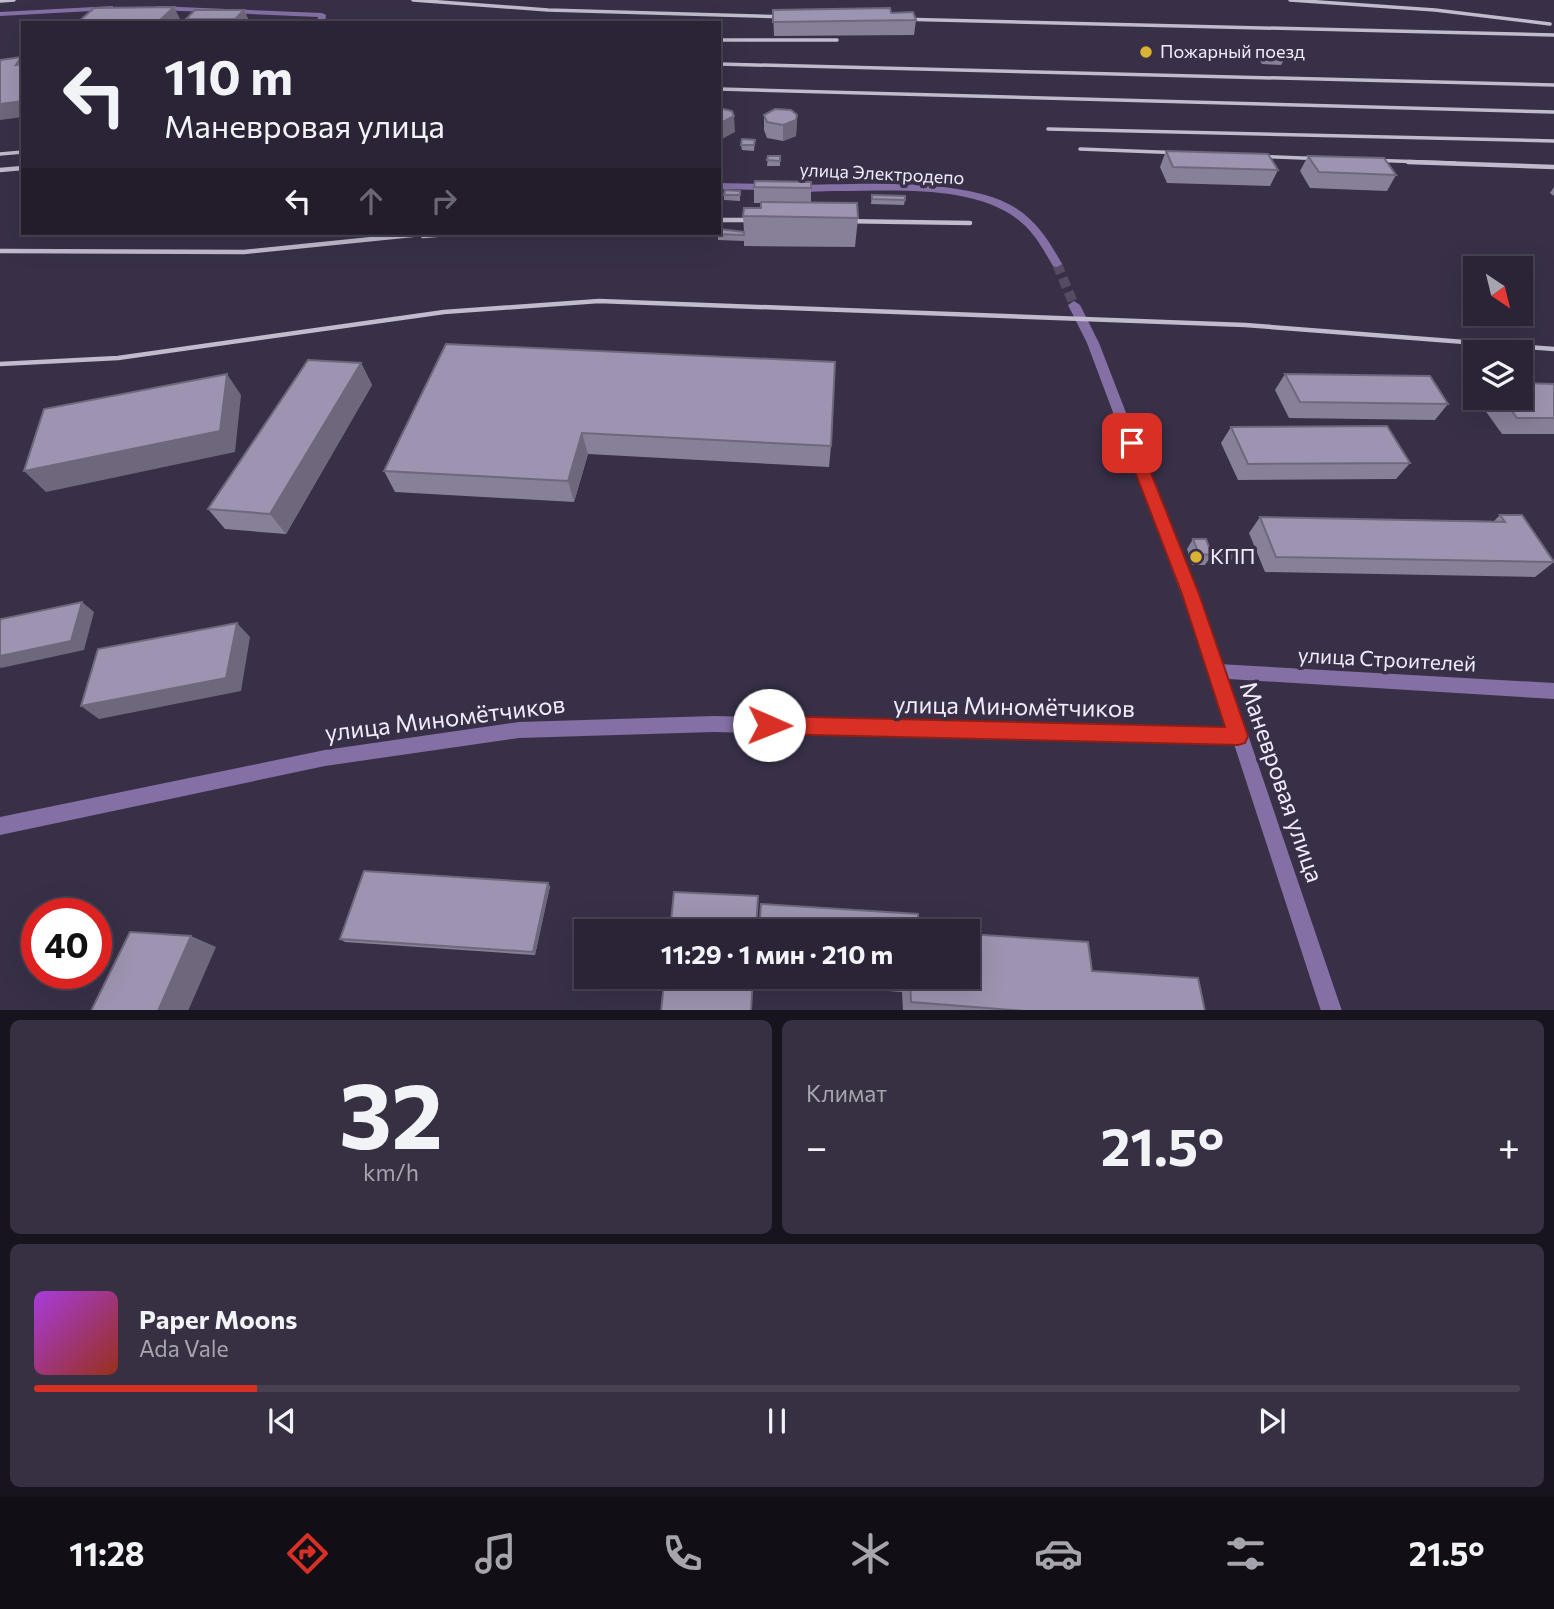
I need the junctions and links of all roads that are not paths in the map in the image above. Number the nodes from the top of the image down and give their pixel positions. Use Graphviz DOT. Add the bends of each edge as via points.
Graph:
graph roads {
  1 [pos="126,8"];
  2 [pos="152,8"];
  3 [pos="0,14"];
  4 [pos="321,21"];
  5 [pos="721,186"];
  6 [pos="1058,264"];
  7 [pos="1074,305"];
  8 [pos="1218,671"];
  9 [pos="1554,691"];
  10 [pos="1238,736"];
  11 [pos="0,826"];
  12 [pos="1332,1010"];
  1 -- 3 [label="street"];
  2 -- 4 [label="street" via="322,15"];
  5 -- 6 [label="street, улица Электродепо" via="943,192 984,198 1030,223"];
  7 -- 8 [label="street, Маневровая улица" via="1093,343"];
  8 -- 9 [label="street, улица Строителей"];
  8 -- 10 [label="street, Маневровая улица"];
  10 -- 11 [label="street, улица Миномётчиков" via="714,724 519,730 325,758"];
  10 -- 12 [label="street, Маневровая улица"];
}
